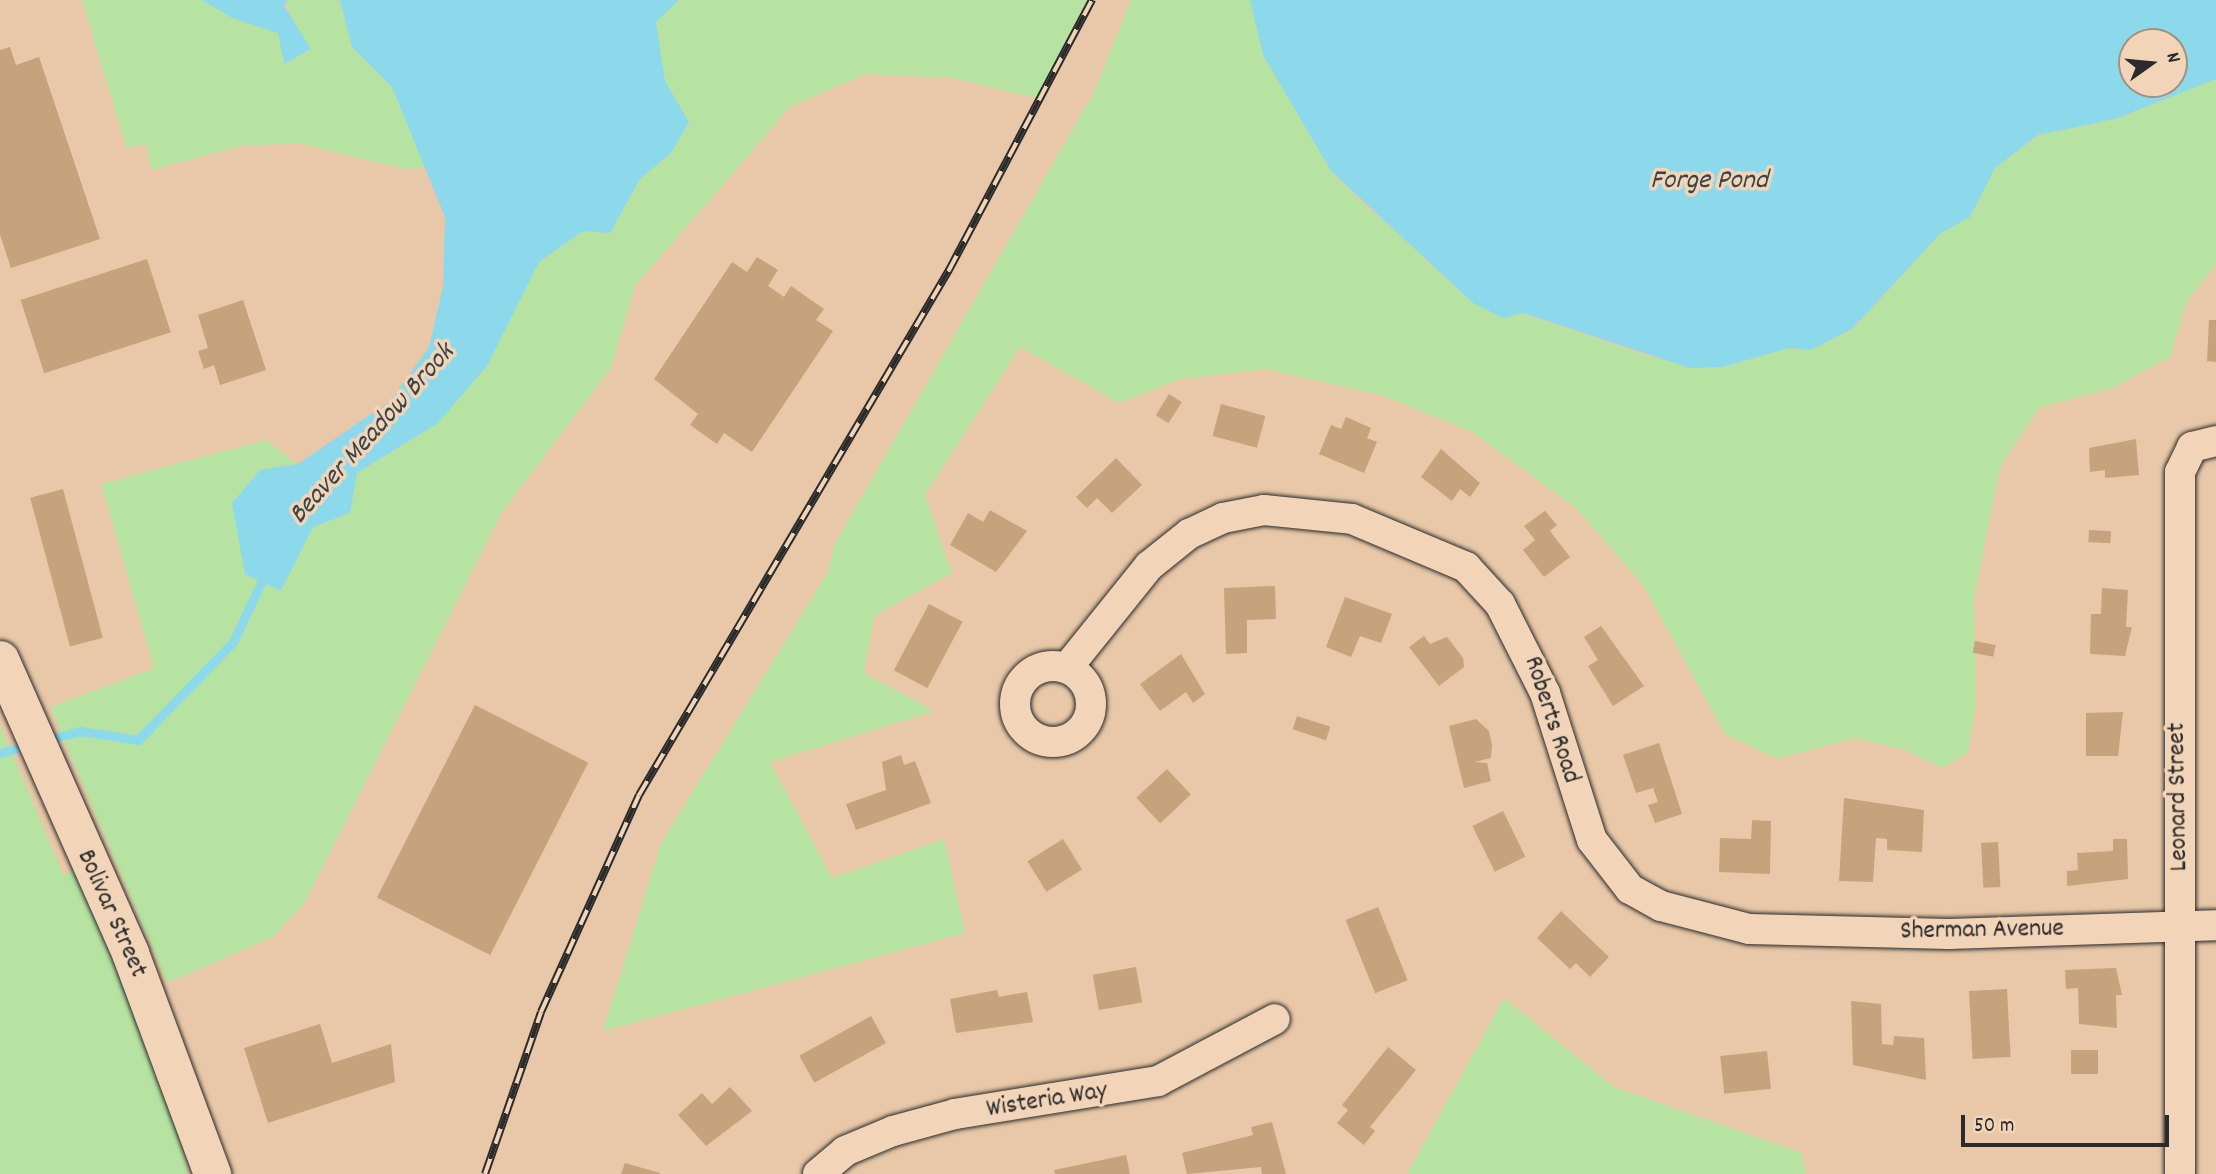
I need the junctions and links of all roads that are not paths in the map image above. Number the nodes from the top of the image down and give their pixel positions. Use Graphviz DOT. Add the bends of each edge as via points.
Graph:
graph roads {
  1 [pos="2216,441"];
  2 [pos="0,659"];
  3 [pos="1067,668"];
  4 [pos="2181,925"];
  5 [pos="2216,925"];
  6 [pos="1749,929"];
  7 [pos="1275,1019"];
  8 [pos="212,1174"];
  9 [pos="818,1174"];
  10 [pos="2180,1174"];
  1 -- 4 [label="street, Leonard Street" via="2192,447 2180,472"];
  2 -- 8 [label="street, Bolivar Street" via="130,953"];
  3 -- 6 [label="street, Roberts Road" via="1149,566 1189,534 1223,518 1292,510 1352,519 1432,547 1466,567 1525,644 1592,840 1630,889 1661,906"];
  4 -- 5 [label="street, Sherman Avenue"];
  4 -- 6 [label="street, Sherman Avenue" via="1949,934"];
  4 -- 10 [label="street, Leonard Street"];
  7 -- 9 [label="street, Wisteria Way" via="1158,1081 955,1114 893,1131 845,1151"];
}
